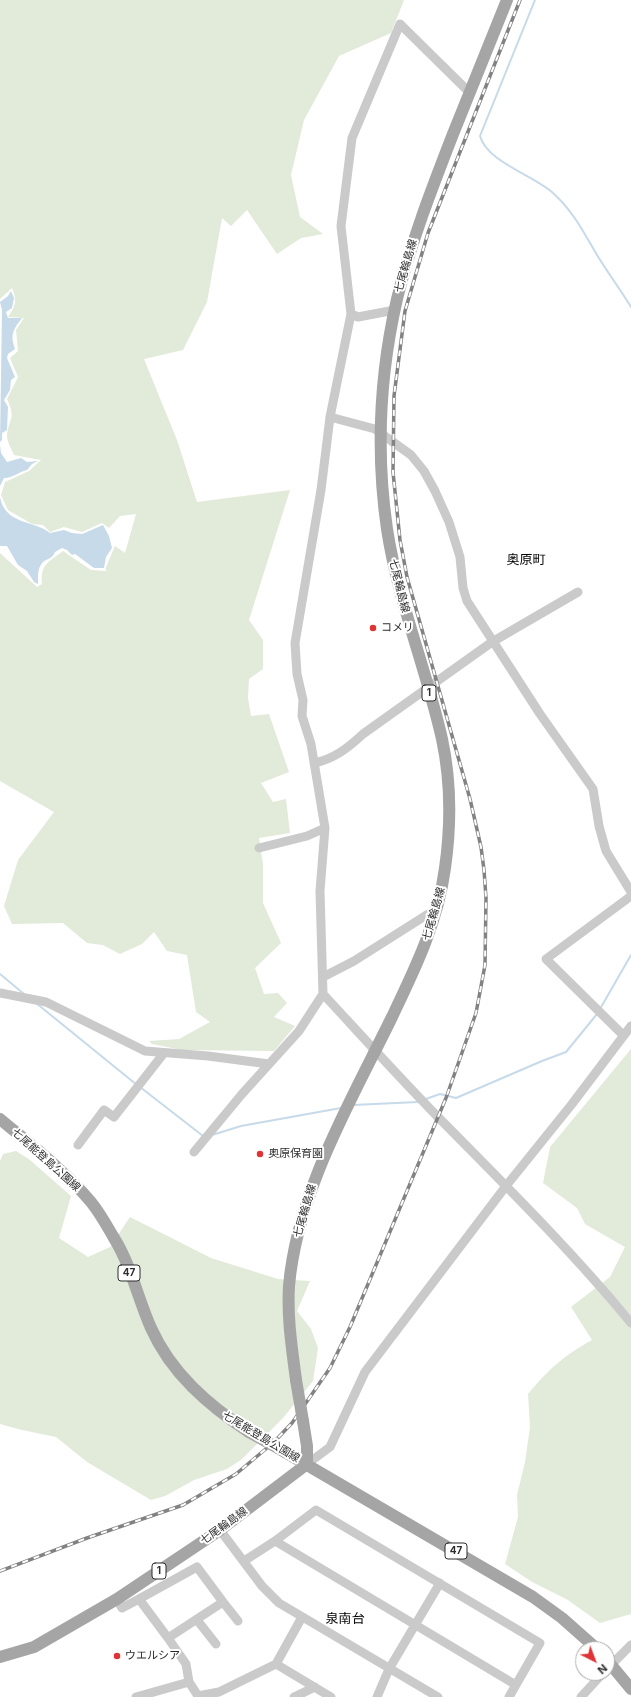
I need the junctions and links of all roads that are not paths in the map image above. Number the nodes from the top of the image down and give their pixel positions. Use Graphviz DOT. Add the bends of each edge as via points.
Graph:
graph roads {
  1 [pos="504,2"];
  2 [pos="470,93"];
  3 [pos="395,310"];
  4 [pos="351,314"];
  5 [pos="330,417"];
  6 [pos="382,436"];
  7 [pos="578,592"];
  8 [pos="492,642"];
  9 [pos="427,687"];
  10 [pos="314,763"];
  11 [pos="325,828"];
  12 [pos="259,848"];
  13 [pos="631,892"];
  14 [pos="631,896"];
  15 [pos="436,909"];
  16 [pos="323,977"];
  17 [pos="0,993"];
  18 [pos="323,994"];
  19 [pos="631,1026"];
  20 [pos="623,1035"];
  21 [pos="376,1051"];
  22 [pos="164,1054"];
  23 [pos="269,1064"];
  24 [pos="0,1119"];
  25 [pos="78,1145"];
  26 [pos="194,1152"];
  27 [pos="506,1186"];
  28 [pos="631,1323"];
  29 [pos="307,1464"];
  30 [pos="220,1530"];
  31 [pos="275,1541"];
  32 [pos="244,1561"];
  33 [pos="440,1583"];
  34 [pos="117,1599"];
  35 [pos="139,1599"];
  36 [pos="223,1602"];
  37 [pos="302,1617"];
  38 [pos="197,1620"];
  39 [pos="238,1621"];
  40 [pos="415,1625"];
  41 [pos="168,1638"];
  42 [pos="588,1641"];
  43 [pos="216,1644"];
  44 [pos="631,1645"];
  45 [pos="0,1657"];
  46 [pos="615,1660"];
  47 [pos="276,1664"];
  48 [pos="389,1669"];
  49 [pos="615,1674"];
  50 [pos="595,1681"];
  51 [pos="189,1682"];
  52 [pos="516,1685"];
  53 [pos="314,1687"];
  54 [pos="631,1689"];
  55 [pos="219,1694"];
  56 [pos="136,1697"];
  57 [pos="294,1697"];
  58 [pos="331,1697"];
  59 [pos="377,1697"];
  60 [pos="438,1697"];
  61 [pos="509,1697"];
  62 [pos="581,1697"];
  1 -- 2 [label="main road, 七尾輪島線 / 1"];
  2 -- 3 [label="main road, 七尾輪島線 / 1" via="420,221"];
  2 -- 4 [label="street" via="400,24 352,138 341,226"];
  3 -- 4 [label="street" via="358,317"];
  3 -- 6 [label="main road, 七尾輪島線 / 1" via="383,385"];
  4 -- 5 [label="street"];
  5 -- 6 [label="street" via="375,430"];
  5 -- 10 [label="street" via="321,490 295,643 297,674 303,700 302,716"];
  6 -- 8 [label="street" via="411,456 424,471 435,491 449,522 460,557 463,588"];
  6 -- 9 [label="main road, 七尾輪島線 / 1" via="384,499 393,564"];
  7 -- 8 [label="street"];
  8 -- 9 [label="street"];
  8 -- 13 [label="street" via="593,789 606,851"];
  9 -- 10 [label="street" via="363,734 346,750"];
  9 -- 15 [label="main road, 七尾輪島線 / 1" via="442,741 450,813 445,869"];
  10 -- 11 [label="street"];
  11 -- 12 [label="street" via="307,836"];
  11 -- 16 [label="street" via="320,891"];
  14 -- 20 [label="street" via="546,959"];
  15 -- 16 [label="street" via="354,961"];
  15 -- 21 [label="main road, 七尾輪島線 / 1" via="416,967"];
  16 -- 18 [label="street"];
  17 -- 22 [label="street" via="46,1002 145,1051"];
  18 -- 21 [label="street"];
  18 -- 23 [label="street" via="299,1031"];
  19 -- 20 [label="street"];
  20 -- 27 [label="street"];
  21 -- 27 [label="street"];
  21 -- 29 [label="main road, 七尾輪島線 / 1, bridge" via="316,1173 293,1257 289,1286 289,1316 308,1451"];
  22 -- 23 [label="street" via="208,1056"];
  22 -- 25 [label="street" via="114,1117 104,1110"];
  23 -- 26 [label="street"];
  24 -- 29 [label="main road, 七尾能登島公園線 / 47, bridge" via="76,1185 92,1204 116,1240 151,1328 167,1357 199,1394 249,1432"];
  27 -- 28 [label="street" via="612,1299"];
  27 -- 29 [label="street" via="365,1372 330,1447"];
  29 -- 30 [label="main road, 七尾輪島線 / 1"];
  29 -- 42 [label="main road, 七尾能登島公園線 / 47" via="533,1597"];
  30 -- 32 [label="street"];
  30 -- 34 [label="main road, 七尾輪島線 / 1"];
  31 -- 32 [label="street"];
  31 -- 33 [label="street" via="316,1510"];
  31 -- 40 [label="street"];
  32 -- 37 [label="street" via="262,1586 279,1603"];
  33 -- 40 [label="street"];
  33 -- 52 [label="street" via="540,1643"];
  34 -- 35 [label="street" via="122,1608"];
  34 -- 45 [label="main road, 七尾輪島線 / 1" via="34,1647"];
  35 -- 36 [label="street" via="196,1567"];
  35 -- 41 [label="street"];
  36 -- 38 [label="street"];
  36 -- 39 [label="street"];
  37 -- 47 [label="street"];
  37 -- 48 [label="street"];
  38 -- 41 [label="street"];
  38 -- 43 [label="street"];
  40 -- 48 [label="street"];
  40 -- 52 [label="street"];
  41 -- 51 [label="street" via="186,1664"];
  44 -- 46 [label="street"];
  47 -- 53 [label="street"];
  47 -- 55 [label="street"];
  48 -- 59 [label="street"];
  48 -- 60 [label="street"];
  49 -- 54 [label="main road"];
  50 -- 62 [label="street"];
  51 -- 55 [label="street" via="198,1696"];
  51 -- 56 [label="street"];
  52 -- 61 [label="street"];
  53 -- 57 [label="street"];
  53 -- 58 [label="street"];
}
